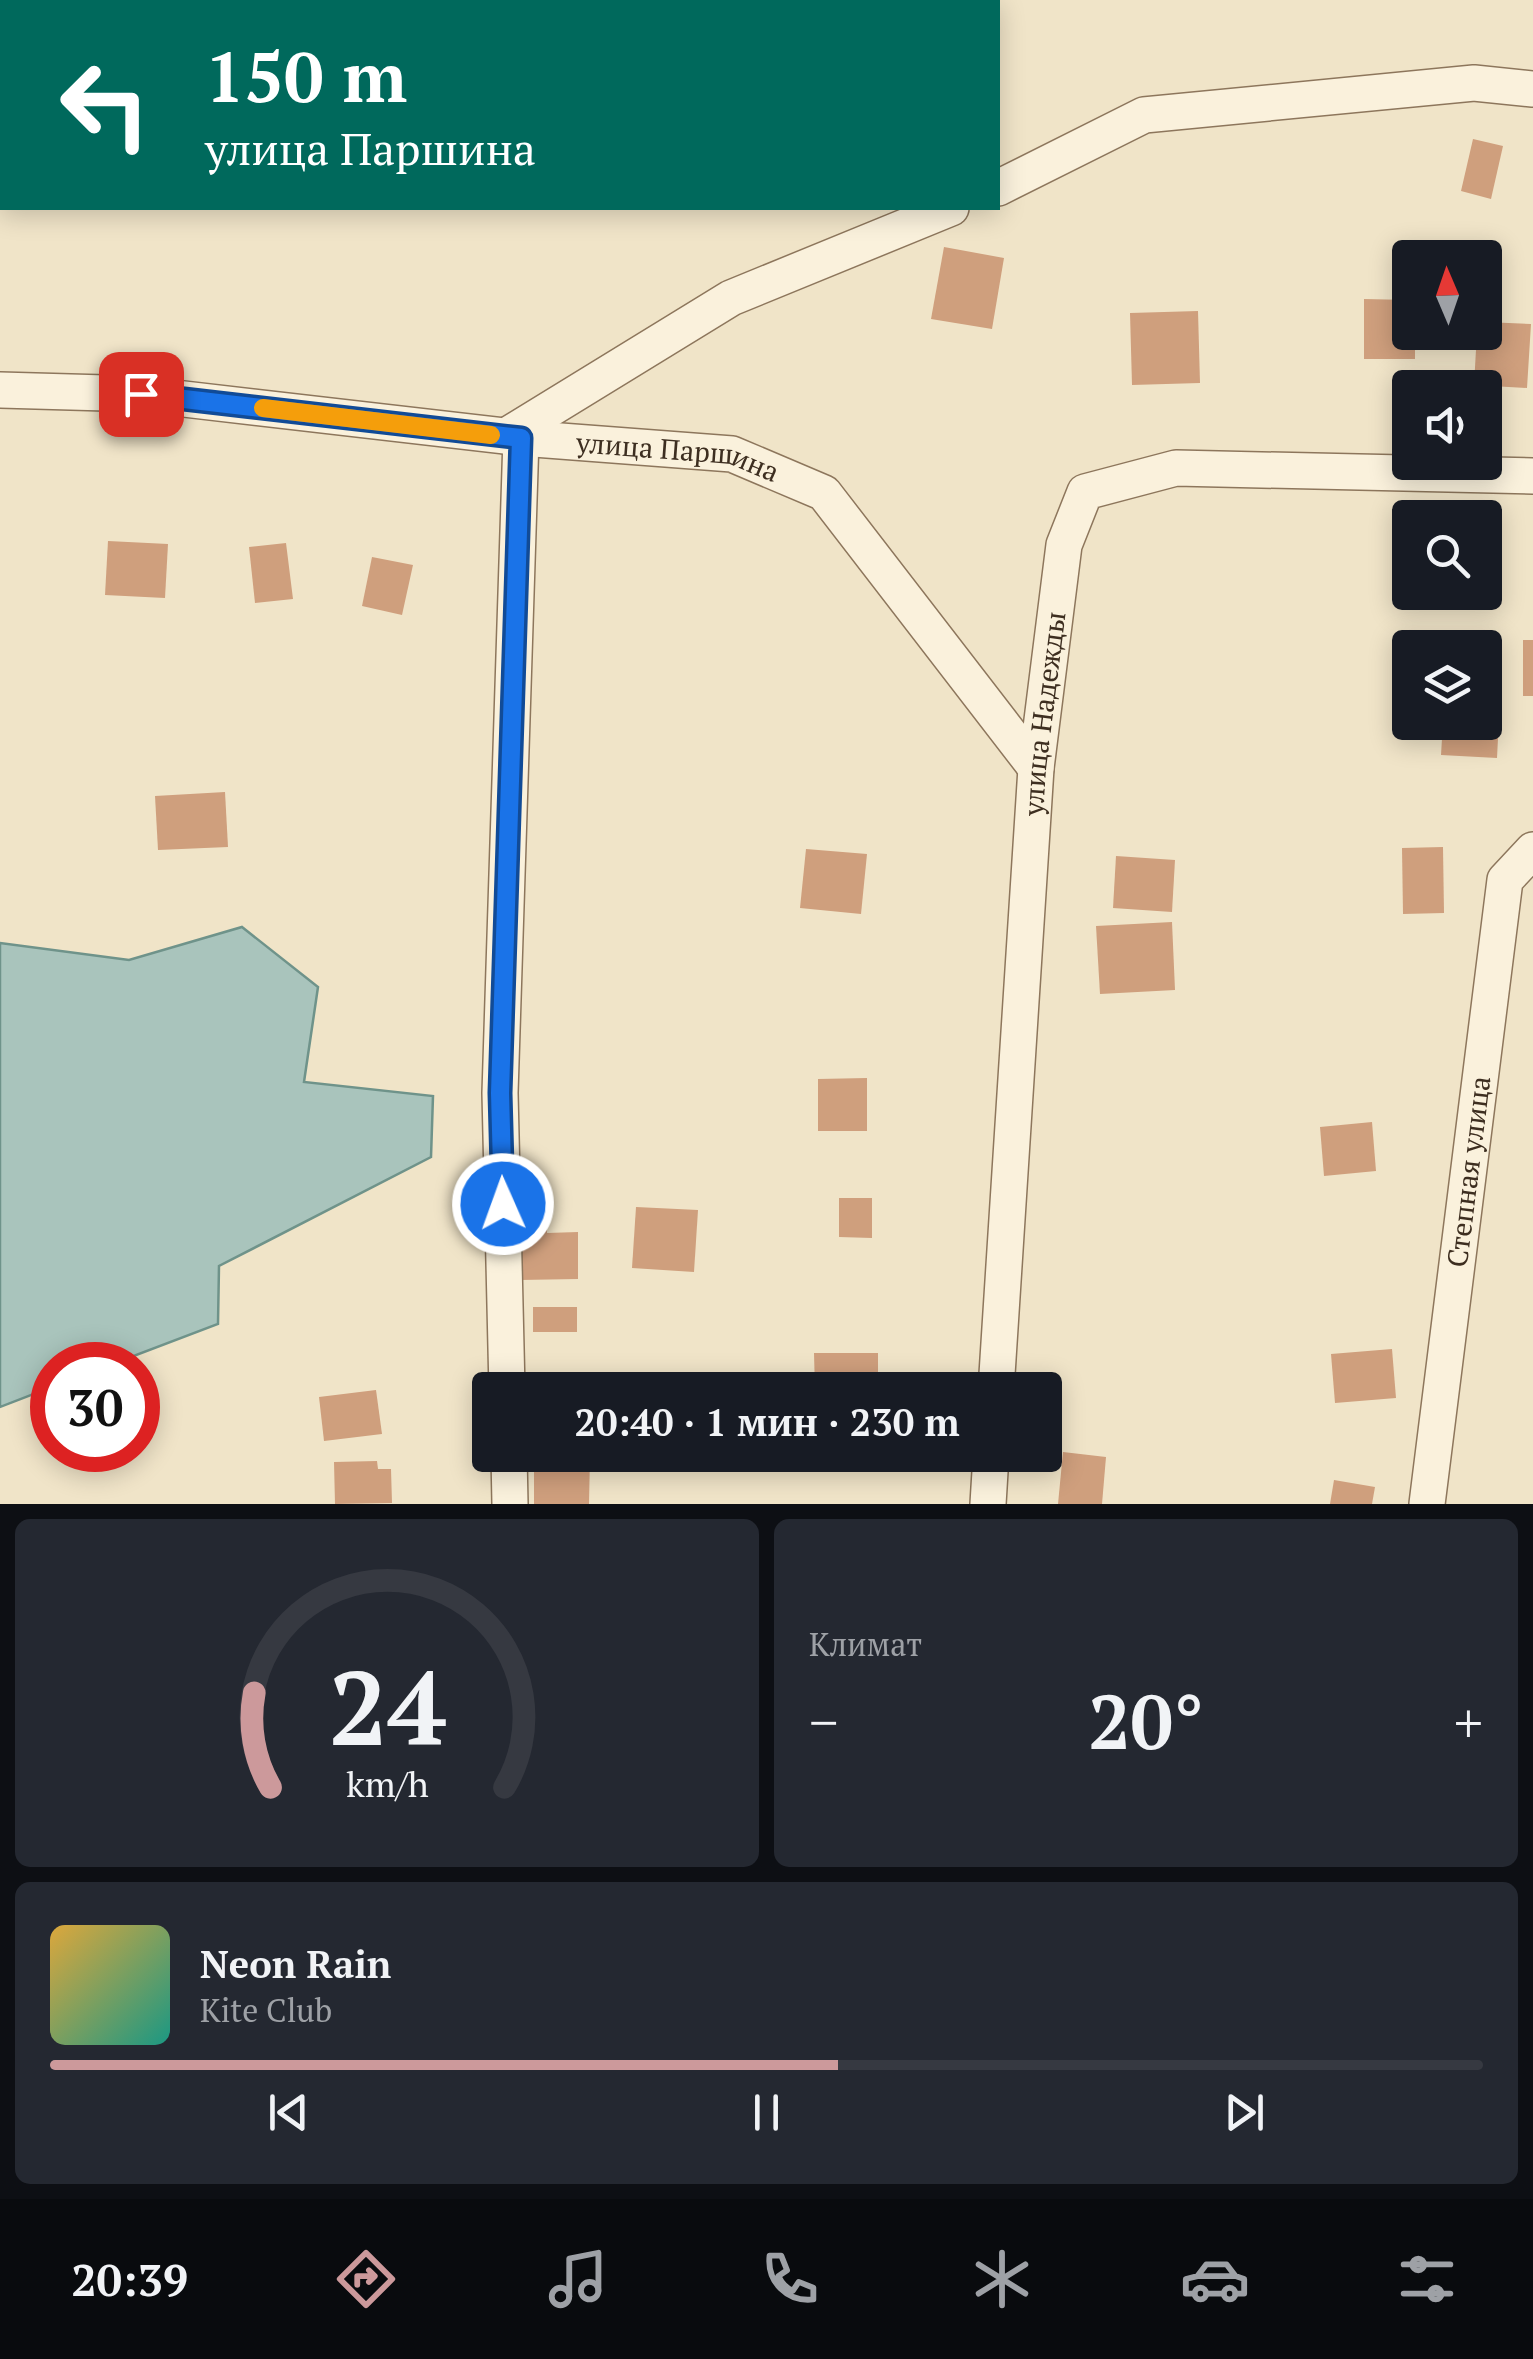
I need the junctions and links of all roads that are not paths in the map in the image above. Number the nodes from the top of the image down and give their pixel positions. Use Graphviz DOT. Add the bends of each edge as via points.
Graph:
graph roads {
  1 [pos="1533,89"];
  2 [pos="1000,187"];
  3 [pos="946,210"];
  4 [pos="0,390"];
  5 [pos="514,437"];
  6 [pos="1533,476"];
  7 [pos="1036,768"];
  8 [pos="1533,850"];
  9 [pos="508,1372"];
  10 [pos="997,1372"];
  11 [pos="509,1472"];
  12 [pos="990,1472"];
  13 [pos="510,1504"];
  14 [pos="988,1504"];
  15 [pos="1427,1504"];
  1 -- 2 [label="street" via="1474,84 1144,115"];
  3 -- 5 [label="street" via="730,298"];
  4 -- 5 [label="street, улица Паршина" via="141,394"];
  5 -- 7 [label="street, улица Паршина" via="732,454 824,492"];
  5 -- 9 [label="street" via="500,1093"];
  6 -- 7 [label="street, улица Надежды" via="1176,468 1085,492 1064,545"];
  7 -- 10 [label="street, улица Надежды"];
  8 -- 15 [label="street, Степная улица" via="1506,880"];
  11 -- 13 [label="street"];
  12 -- 14 [label="street"];
}
